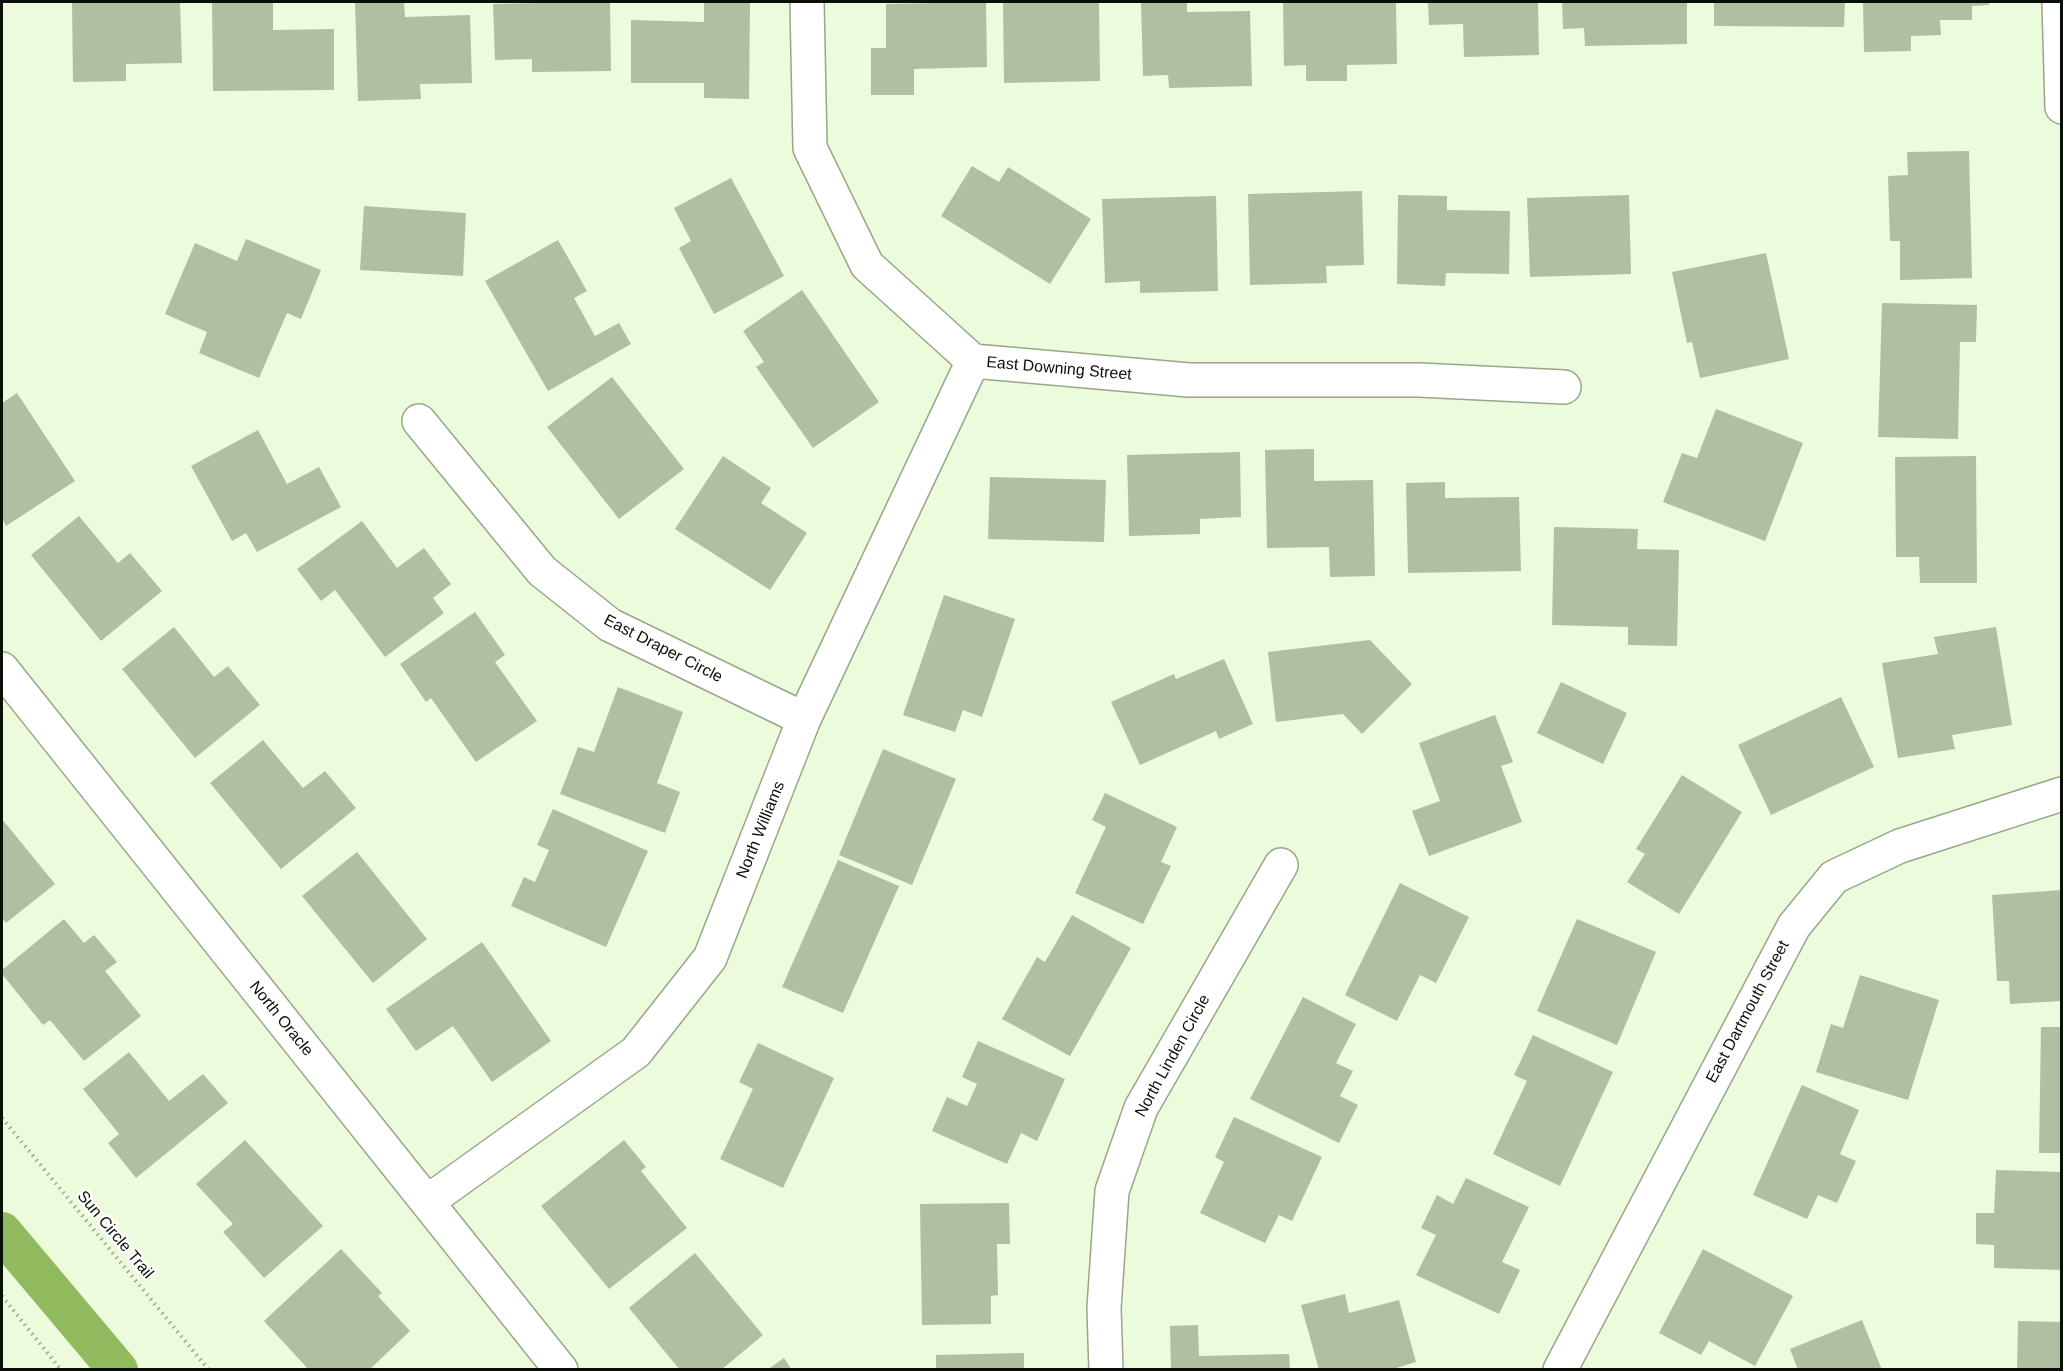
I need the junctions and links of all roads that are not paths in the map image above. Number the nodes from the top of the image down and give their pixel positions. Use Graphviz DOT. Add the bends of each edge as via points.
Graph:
graph roads {
  1 [pos="807,2"];
  2 [pos="2059,2"];
  3 [pos="2061,107"];
  4 [pos="973,361"];
  5 [pos="1564,387"];
  6 [pos="419,421"];
  7 [pos="2,669"];
  8 [pos="804,719"];
  9 [pos="2061,794"];
  10 [pos="1281,865"];
  11 [pos="427,1202"];
  12 [pos="561,1370"];
  13 [pos="1107,1370"];
  14 [pos="1560,1370"];
  1 -- 4 [label="street, East Downing Street" via="810,148 867,265"];
  2 -- 3 [label="street"];
  4 -- 5 [label="street, East Downing Street" via="1189,380 1419,380"];
  4 -- 8 [label="street, North Williams"];
  6 -- 8 [label="street, East Draper Circle" via="542,571 610,625"];
  7 -- 11 [label="street, North Oracle"];
  8 -- 11 [label="street, North Williams" via="710,958 636,1052"];
  9 -- 14 [label="street, East Dartmouth Street" via="1900,846 1834,877 1794,926"];
  10 -- 13 [label="street, North Linden Circle" via="1141,1108 1123,1160 1113,1191 1104,1308"];
  11 -- 12 [label="street, North Oracle"];
}
